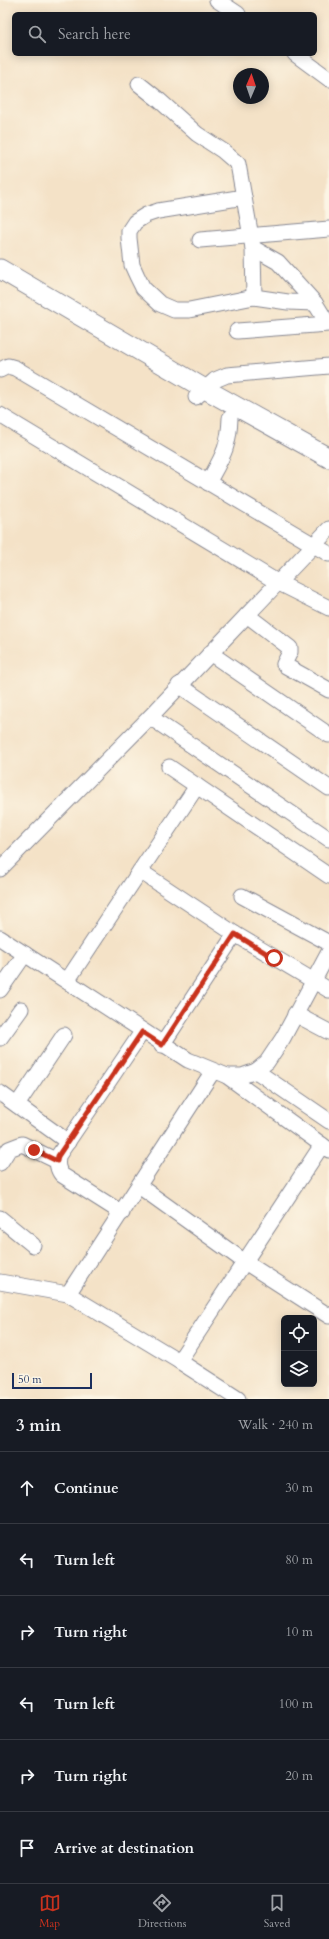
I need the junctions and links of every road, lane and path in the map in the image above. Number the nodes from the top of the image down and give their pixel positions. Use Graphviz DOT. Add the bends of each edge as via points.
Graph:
graph roads {
  1 [pos="217,0"];
  2 [pos="235,12"];
  3 [pos="298,56"];
  4 [pos="329,79"];
  5 [pos="139,84"];
  6 [pos="244,197"];
  7 [pos="329,229"];
  8 [pos="200,240"];
  9 [pos="252,241"];
  10 [pos="0,269"];
  11 [pos="0,282"];
  12 [pos="254,297"];
  13 [pos="315,303"];
  14 [pos="237,332"];
  15 [pos="329,366"];
  16 [pos="0,370"];
  17 [pos="200,393"];
  18 [pos="0,415"];
  19 [pos="230,418"];
  20 [pos="329,458"];
  21 [pos="329,470"];
  22 [pos="208,483"];
  23 [pos="329,528"];
  24 [pos="313,546"];
  25 [pos="329,554"];
  26 [pos="277,582"];
  27 [pos="329,608"];
  28 [pos="247,615"];
  29 [pos="210,653"];
  30 [pos="179,685"];
  31 [pos="329,690"];
  32 [pos="150,717"];
  33 [pos="329,735"];
  34 [pos="170,767"];
  35 [pos="197,786"];
  36 [pos="329,788"];
  37 [pos="329,839"];
  38 [pos="0,869"];
  39 [pos="140,871"];
  40 [pos="329,876"];
  41 [pos="242,896"];
  42 [pos="235,934"];
  43 [pos="0,938"];
  44 [pos="329,943"];
  45 [pos="329,952"];
  46 [pos="25,954"];
  47 [pos="67,981"];
  48 [pos="313,981"];
  49 [pos="0,990"];
  50 [pos="329,990"];
  51 [pos="21,1009"];
  52 [pos="295,1014"];
  53 [pos="142,1032"];
  54 [pos="329,1032"];
  55 [pos="1,1033"];
  56 [pos="64,1035"];
  57 [pos="162,1045"];
  58 [pos="212,1071"];
  59 [pos="256,1071"];
  60 [pos="227,1076"];
  61 [pos="0,1093"];
  62 [pos="17,1105"];
  63 [pos="329,1121"];
  64 [pos="68,1142"];
  65 [pos="326,1148"];
  66 [pos="57,1161"];
  67 [pos="0,1163"];
  68 [pos="139,1186"];
  69 [pos="122,1213"];
  70 [pos="0,1218"];
  71 [pos="33,1244"];
  72 [pos="245,1262"];
  73 [pos="0,1282"];
  74 [pos="68,1294"];
  75 [pos="329,1316"];
  76 [pos="179,1361"];
  77 [pos="238,1399"];
  1 -- 2 [label="street"];
  3 -- 4 [label="street"];
  5 -- 6 [label="street" via="197,134 233,158 238,164"];
  6 -- 9 [label="street"];
  6 -- 12 [label="street" via="146,215 131,226 129,238 132,265 137,276 143,288 160,304 174,310 189,310"];
  7 -- 9 [label="street"];
  8 -- 9 [label="street"];
  9 -- 12 [label="street"];
  9 -- 13 [label="street" via="278,262"];
  10 -- 17 [label="main road"];
  11 -- 17 [label="main road"];
  12 -- 13 [label="street"];
  13 -- 14 [label="street" via="328,324"];
  15 -- 17 [label="street" via="227,375 215,380"];
  16 -- 22 [label="street" via="8,366 15,368"];
  17 -- 19 [label="main road"];
  17 -- 20 [label="main road"];
  18 -- 26 [label="street"];
  19 -- 21 [label="main road"];
  19 -- 22 [label="street" via="226,451"];
  22 -- 24 [label="street"];
  23 -- 24 [label="street"];
  24 -- 25 [label="street"];
  24 -- 26 [label="street"];
  26 -- 27 [label="street"];
  26 -- 28 [label="street"];
  28 -- 29 [label="street"];
  28 -- 31 [label="street" via="290,648 284,664 286,666"];
  29 -- 30 [label="street"];
  29 -- 33 [label="street"];
  30 -- 32 [label="street"];
  30 -- 36 [label="street"];
  32 -- 37 [label="street"];
  32 -- 38 [label="street"];
  34 -- 35 [label="street"];
  35 -- 39 [label="street"];
  35 -- 40 [label="street"];
  39 -- 42 [label="street"];
  39 -- 47 [label="street"];
  41 -- 44 [label="street"];
  42 -- 48 [label="street"];
  42 -- 57 [label="street"];
  43 -- 46 [label="street"];
  45 -- 48 [label="street"];
  46 -- 47 [label="street"];
  46 -- 49 [label="street"];
  47 -- 53 [label="street"];
  48 -- 50 [label="street"];
  48 -- 52 [label="street"];
  51 -- 55 [label="street"];
  52 -- 54 [label="street"];
  52 -- 59 [label="street" via="275,1051"];
  53 -- 57 [label="street"];
  53 -- 64 [label="street"];
  56 -- 62 [label="street"];
  57 -- 58 [label="street"];
  58 -- 60 [label="street"];
  58 -- 68 [label="street"];
  59 -- 60 [label="street" via="242,1076"];
  59 -- 63 [label="street"];
  60 -- 65 [label="street"];
  61 -- 62 [label="street"];
  62 -- 64 [label="street"];
  64 -- 66 [label="street"];
  65 -- 72 [label="street"];
  66 -- 67 [label="street" via="22,1144 9,1149"];
  66 -- 69 [label="street" via="62,1175"];
  68 -- 69 [label="street"];
  68 -- 72 [label="street"];
  69 -- 74 [label="street"];
  70 -- 71 [label="street"];
  72 -- 75 [label="street"];
  72 -- 76 [label="street"];
  73 -- 74 [label="street"];
  74 -- 76 [label="street"];
  76 -- 77 [label="street"];
}
